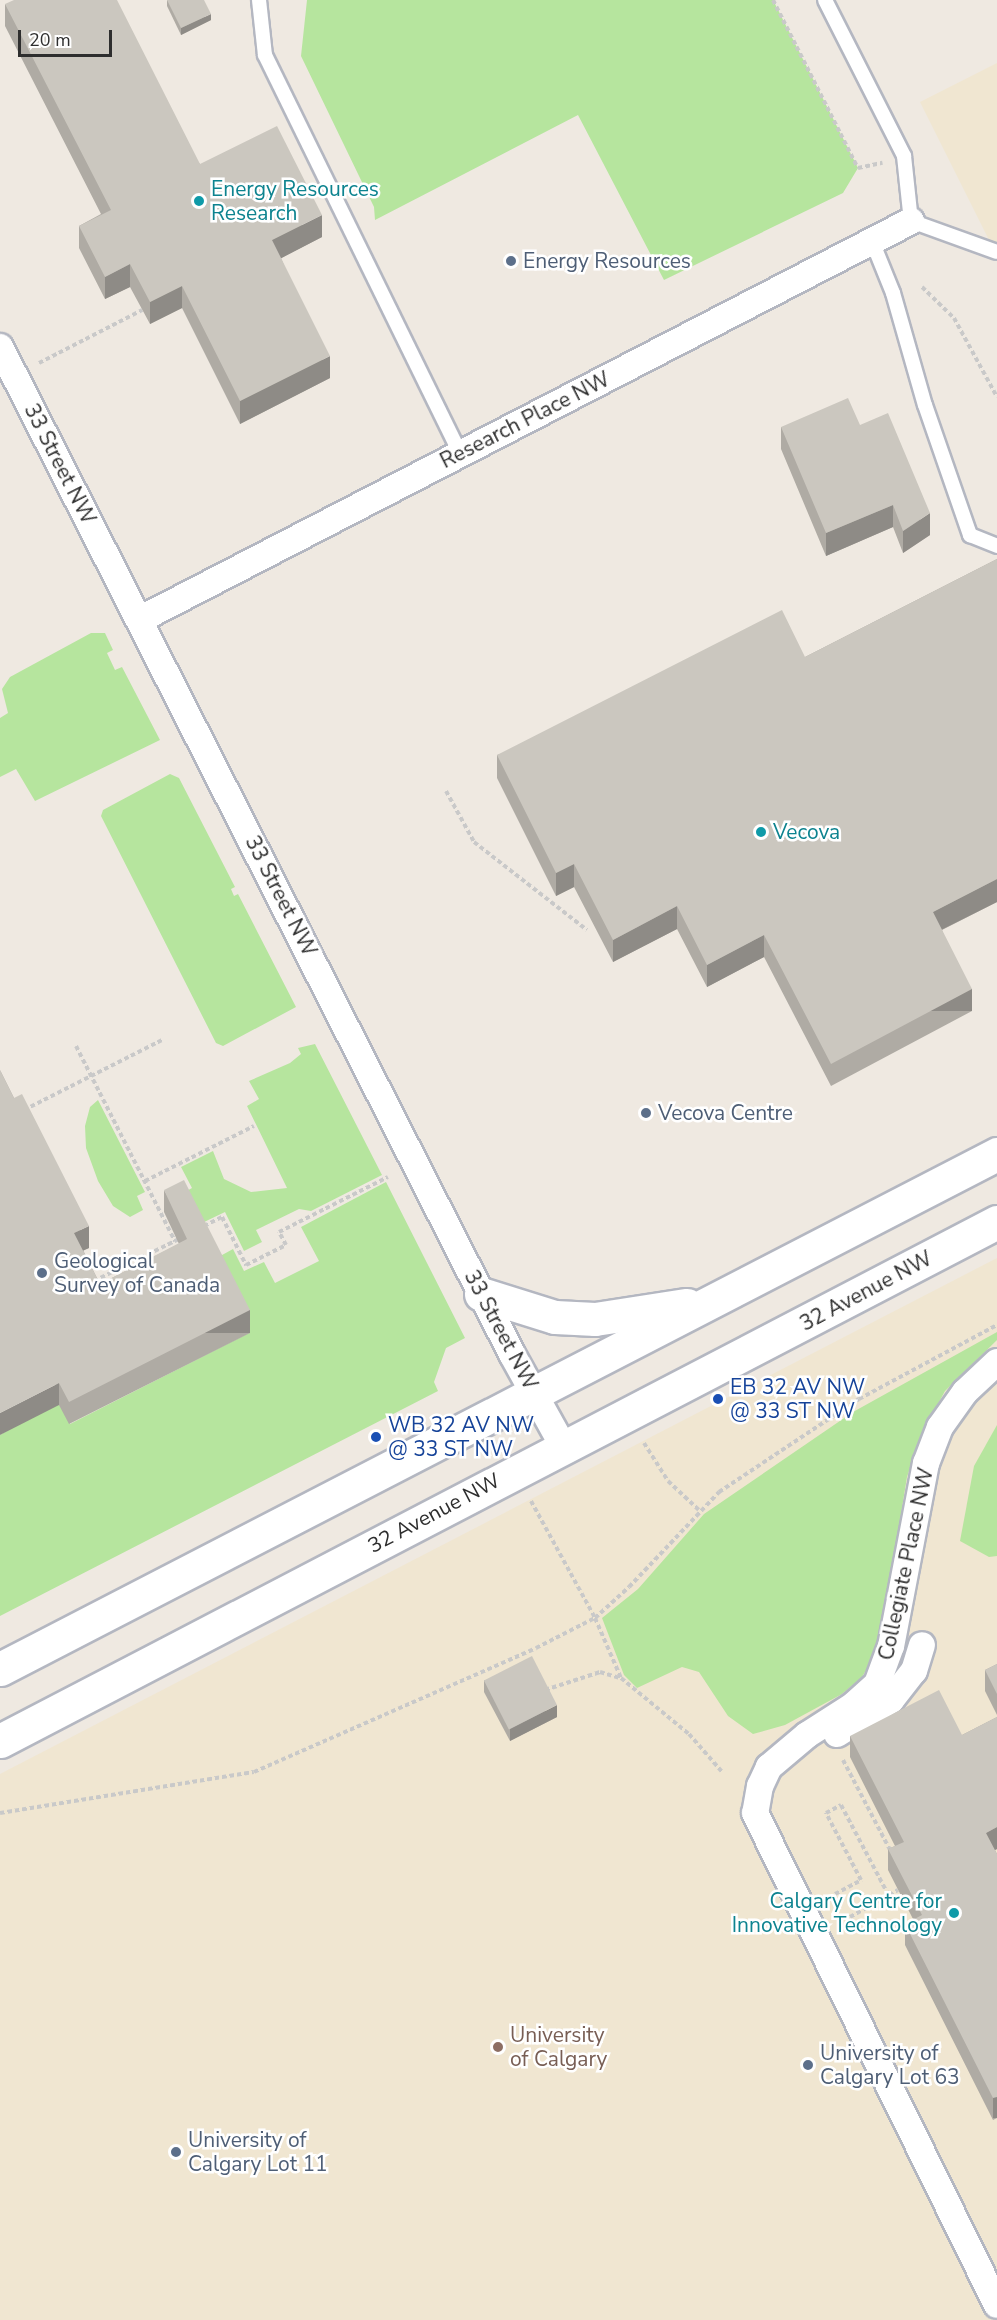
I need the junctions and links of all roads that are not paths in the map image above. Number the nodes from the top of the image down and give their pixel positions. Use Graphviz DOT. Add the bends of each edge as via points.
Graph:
graph roads {
  1 [pos="259,0"];
  2 [pos="825,0"];
  3 [pos="911,221"];
  4 [pos="872,241"];
  5 [pos="997,252"];
  6 [pos="0,347"];
  7 [pos="459,453"];
  8 [pos="997,546"];
  9 [pos="139,620"];
  10 [pos="997,1154"];
  11 [pos="997,1222"];
  12 [pos="481,1294"];
  13 [pos="716,1301"];
  14 [pos="997,1362"];
  15 [pos="534,1392"];
  16 [pos="562,1446"];
  17 [pos="922,1645"];
  18 [pos="0,1669"];
  19 [pos="0,1741"];
  20 [pos="795,1748"];
  21 [pos="997,2305"];
  1 -- 7 [label="lane" via="265,55"];
  2 -- 3 [label="lane" via="904,156"];
  3 -- 4 [label="street, Research Place NW"];
  3 -- 5 [label="lane"];
  4 -- 7 [label="street, Research Place NW"];
  4 -- 8 [label="lane" via="893,293 925,405 970,535"];
  6 -- 9 [label="street, 33 Street NW"];
  7 -- 9 [label="street, Research Place NW"];
  9 -- 12 [label="street, 33 Street NW"];
  10 -- 13 [label="main road"];
  11 -- 16 [label="main road, 32 Avenue NW"];
  12 -- 13 [label="main road" via="555,1317 596,1318"];
  12 -- 15 [label="street, 33 Street NW"];
  13 -- 15 [label="main road"];
  14 -- 20 [label="street, Collegiate Place NW" via="965,1392 940,1426 926,1463 891,1646 877,1684 854,1706 807,1735"];
  15 -- 16 [label="street, 33 Street NW"];
  15 -- 18 [label="main road"];
  16 -- 19 [label="main road, 32 Avenue NW"];
  17 -- 20 [label="street, Collegiate Place NW" via="914,1671 891,1700 864,1720 812,1747"];
  20 -- 21 [label="street, Collegiate Place NW" via="769,1767 760,1786 755,1813"];
}
